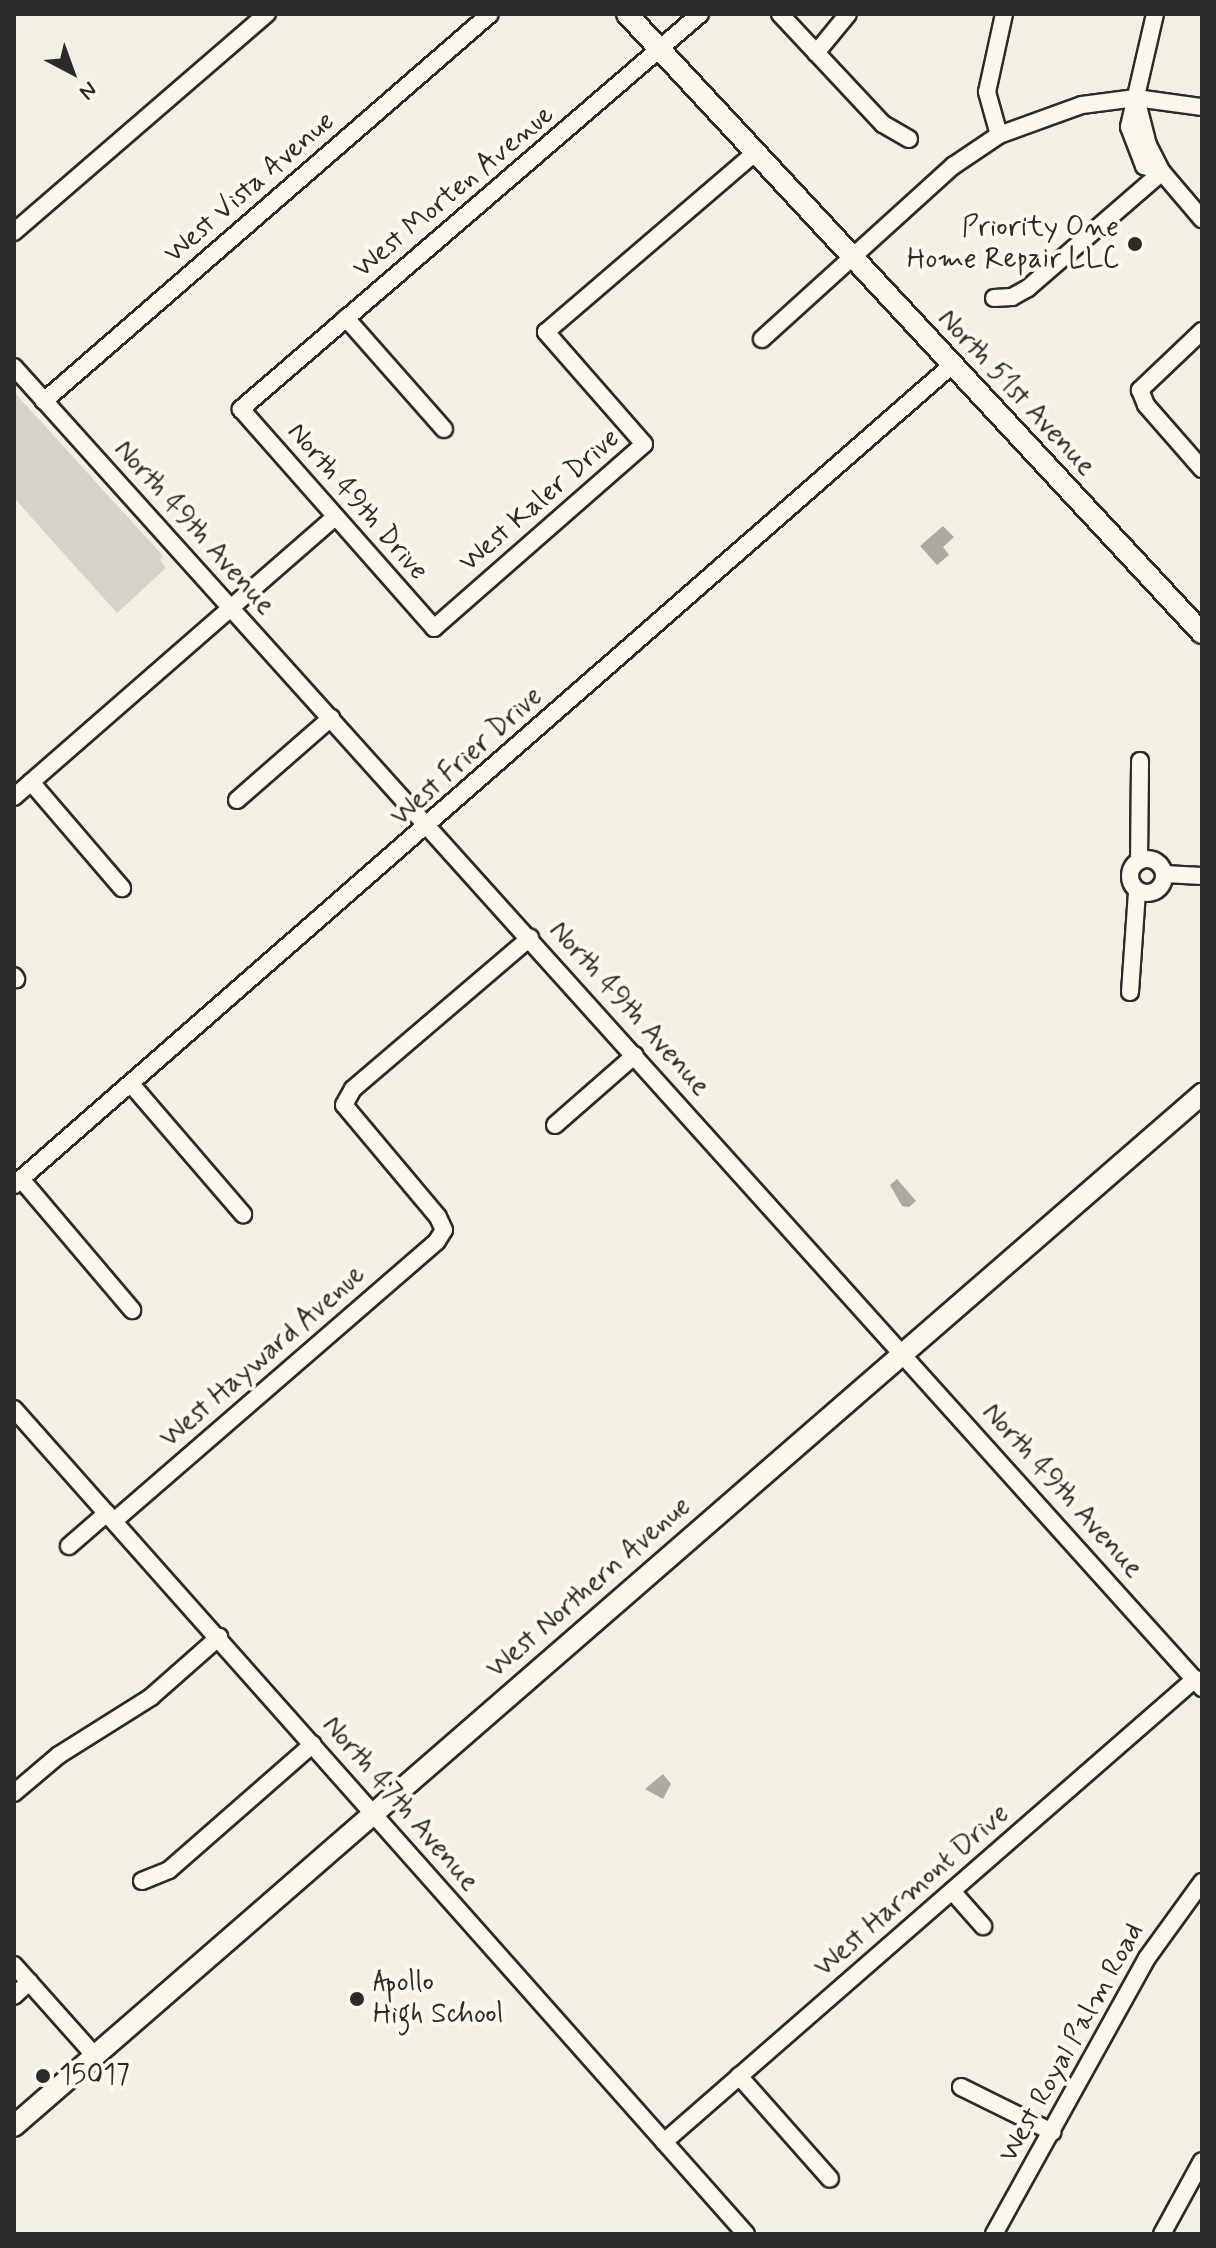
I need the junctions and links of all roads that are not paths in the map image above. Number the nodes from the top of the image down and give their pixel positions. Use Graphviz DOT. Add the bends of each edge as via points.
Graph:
graph roads {
  1 [pos="267,14"];
  2 [pos="490,14"];
  3 [pos="627,14"];
  4 [pos="700,14"];
  5 [pos="780,14"];
  6 [pos="848,14"];
  7 [pos="1004,14"];
  8 [pos="1155,14"];
  9 [pos="661,50"];
  10 [pos="816,53"];
  11 [pos="1136,98"];
  12 [pos="1202,107"];
  13 [pos="999,135"];
  14 [pos="909,139"];
  15 [pos="755,153"];
  16 [pos="1162,172"];
  17 [pos="1202,219"];
  18 [pos="14,232"];
  19 [pos="852,258"];
  20 [pos="994,298"];
  21 [pos="346,318"];
  22 [pos="1202,331"];
  23 [pos="762,339"];
  24 [pos="952,365"];
  25 [pos="14,367"];
  26 [pos="44,401"];
  27 [pos="241,409"];
  28 [pos="444,429"];
  29 [pos="1202,469"];
  30 [pos="335,517"];
  31 [pos="231,607"];
  32 [pos="434,628"];
  33 [pos="1202,633"];
  34 [pos="331,718"];
  35 [pos="1140,761"];
  36 [pos="31,782"];
  37 [pos="14,797"];
  38 [pos="237,800"];
  39 [pos="428,826"];
  40 [pos="1139,861"];
  41 [pos="1164,874"];
  42 [pos="1202,876"];
  43 [pos="122,888"];
  44 [pos="1137,891"];
  45 [pos="530,938"];
  46 [pos="1130,992"];
  47 [pos="635,1055"];
  48 [pos="131,1084"];
  49 [pos="1202,1094"];
  50 [pos="555,1125"];
  51 [pos="17,1182"];
  52 [pos="243,1214"];
  53 [pos="132,1310"];
  54 [pos="905,1352"];
  55 [pos="14,1409"];
  56 [pos="110,1517"];
  57 [pos="69,1546"];
  58 [pos="219,1637"];
  59 [pos="1198,1684"];
  60 [pos="313,1744"];
  61 [pos="14,1793"];
  62 [pos="373,1812"];
  63 [pos="142,1881"];
  64 [pos="1202,1882"];
  65 [pos="952,1891"];
  66 [pos="983,1926"];
  67 [pos="14,1965"];
  68 [pos="29,1982"];
  69 [pos="14,1996"];
  70 [pos="95,2056"];
  71 [pos="739,2076"];
  72 [pos="961,2087"];
  73 [pos="14,2126"];
  74 [pos="1052,2132"];
  75 [pos="664,2142"];
  76 [pos="1202,2161"];
  77 [pos="830,2179"];
  78 [pos="746,2234"];
  79 [pos="994,2234"];
  80 [pos="1162,2234"];
  1 -- 18 [label="street"];
  2 -- 26 [label="street, West Vista Avenue"];
  3 -- 9 [label="main road, North 51st Avenue"];
  4 -- 9 [label="street, West Morten Avenue"];
  5 -- 10 [label="street"];
  6 -- 10 [label="street"];
  7 -- 13 [label="street" via="987,92"];
  8 -- 11 [label="street"];
  9 -- 15 [label="main road, North 51st Avenue"];
  9 -- 21 [label="street, West Morten Avenue"];
  10 -- 14 [label="street" via="883,124"];
  11 -- 12 [label="street"];
  11 -- 13 [label="street" via="1058,111"];
  11 -- 16 [label="street" via="1128,117 1131,139 1144,166"];
  13 -- 19 [label="street" via="953,166"];
  15 -- 19 [label="main road, North 51st Avenue"];
  15 -- 32 [label="street, West Kaler Drive" via="546,332 644,444"];
  16 -- 17 [label="street"];
  16 -- 20 [label="street" via="1028,288 1012,297"];
  19 -- 23 [label="street"];
  19 -- 24 [label="main road, North 51st Avenue"];
  21 -- 27 [label="street, West Morten Avenue"];
  21 -- 28 [label="street"];
  22 -- 29 [label="street" via="1140,390 1146,405"];
  24 -- 33 [label="main road, North 51st Avenue"];
  24 -- 39 [label="street, West Frier Drive"];
  25 -- 26 [label="street, North 49th Avenue"];
  26 -- 31 [label="street, North 49th Avenue"];
  27 -- 30 [label="street, North 49th Drive"];
  30 -- 31 [label="street"];
  30 -- 32 [label="street, North 49th Drive"];
  31 -- 34 [label="street, North 49th Avenue"];
  31 -- 36 [label="street"];
  34 -- 38 [label="street"];
  34 -- 39 [label="street, North 49th Avenue"];
  35 -- 40 [label="street"];
  36 -- 37 [label="street"];
  36 -- 43 [label="street"];
  39 -- 45 [label="street, North 49th Avenue"];
  39 -- 48 [label="street, West Frier Drive"];
  40 -- 41 [label="street" via="1155,861"];
  40 -- 44 [label="street" via="1129,875"];
  41 -- 42 [label="street"];
  41 -- 44 [label="street" via="1153,892"];
  44 -- 46 [label="street"];
  45 -- 47 [label="street, North 49th Avenue"];
  45 -- 56 [label="street, West Hayward Avenue" via="353,1089 344,1105 444,1230"];
  47 -- 50 [label="street"];
  47 -- 54 [label="street, North 49th Avenue"];
  48 -- 51 [label="street, West Frier Drive"];
  48 -- 52 [label="street"];
  49 -- 54 [label="main road, West Northern Avenue"];
  51 -- 53 [label="street"];
  54 -- 59 [label="street, North 49th Avenue"];
  54 -- 62 [label="main road, West Northern Avenue"];
  55 -- 56 [label="street, North 47th Avenue"];
  56 -- 57 [label="street, West Hayward Avenue"];
  56 -- 58 [label="street, North 47th Avenue"];
  58 -- 60 [label="street, North 47th Avenue"];
  58 -- 61 [label="street" via="151,1697 59,1755"];
  59 -- 65 [label="street, West Harmont Drive"];
  60 -- 62 [label="street, North 47th Avenue"];
  60 -- 63 [label="street" via="169,1870"];
  62 -- 70 [label="main road, West Northern Avenue"];
  62 -- 75 [label="street, North 47th Avenue"];
  64 -- 74 [label="street, West Royal Palm Road" via="1147,1958"];
  65 -- 66 [label="street"];
  65 -- 71 [label="street, West Harmont Drive"];
  67 -- 68 [label="street"];
  68 -- 69 [label="street"];
  68 -- 70 [label="street"];
  70 -- 73 [label="main road, West Northern Avenue"];
  71 -- 75 [label="street, West Harmont Drive"];
  71 -- 77 [label="street"];
  72 -- 74 [label="street"];
  74 -- 79 [label="street, West Royal Palm Road"];
  75 -- 78 [label="street, North 47th Avenue"];
  76 -- 80 [label="street"];
}
